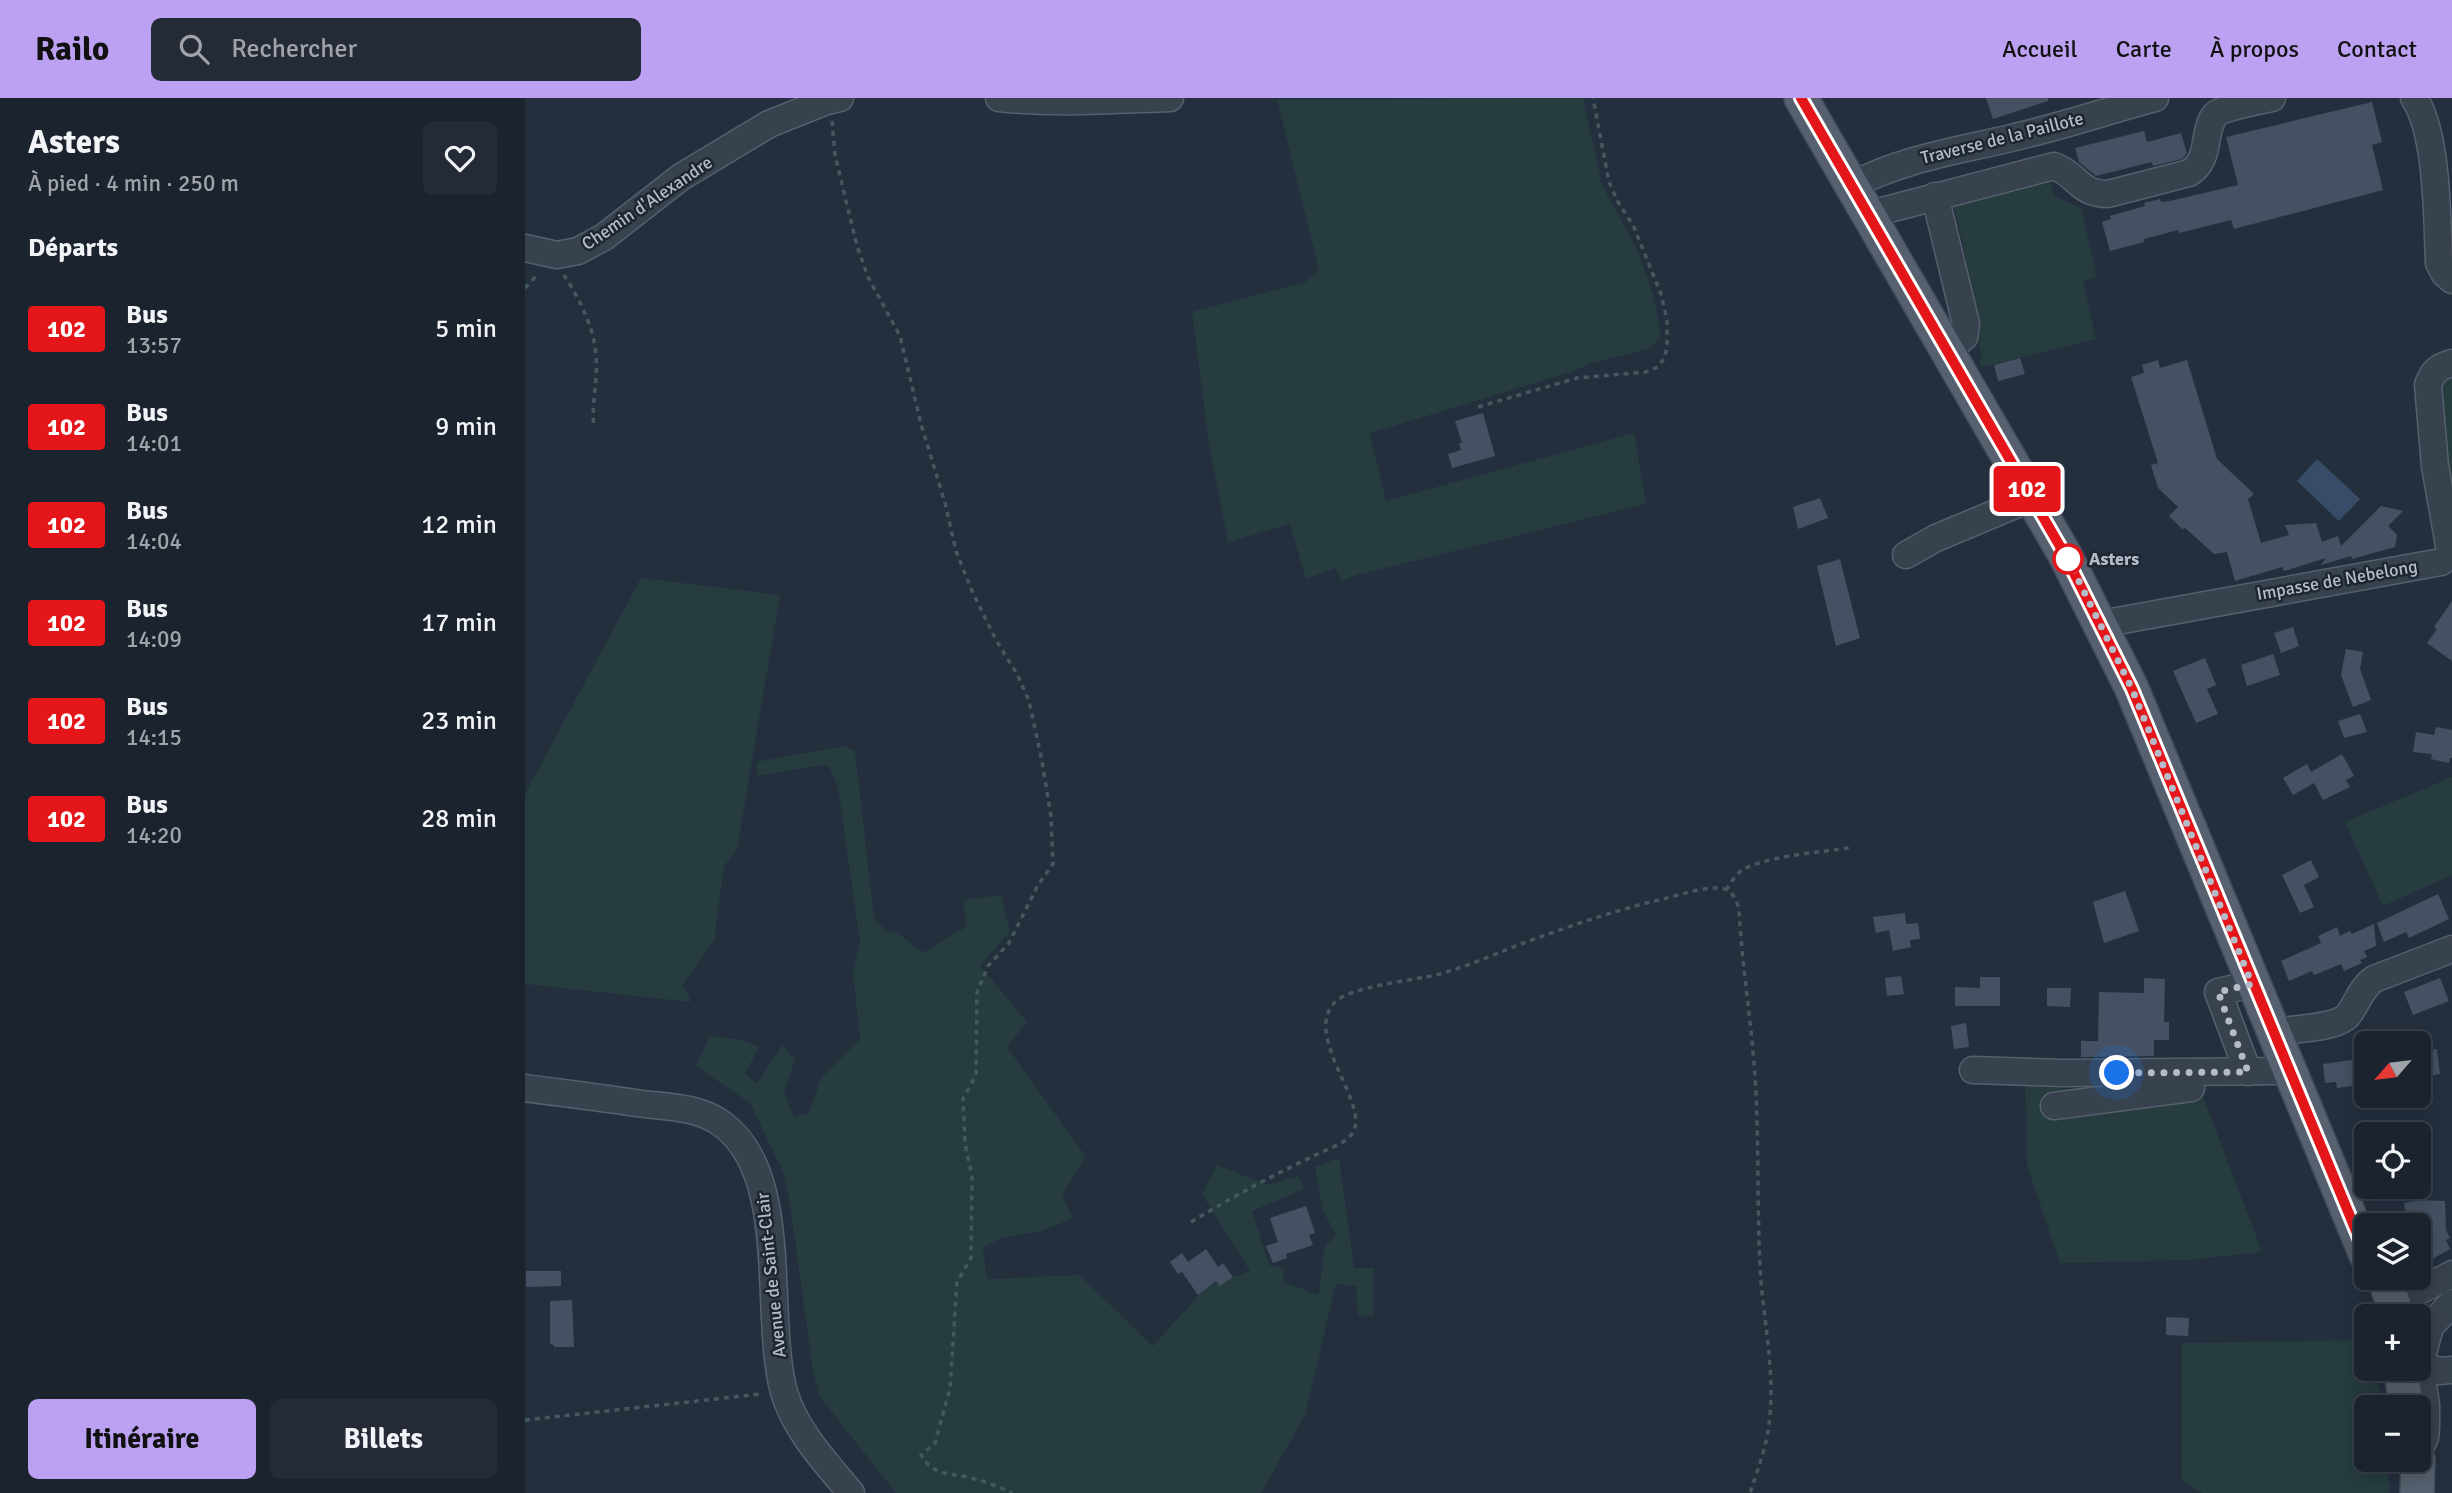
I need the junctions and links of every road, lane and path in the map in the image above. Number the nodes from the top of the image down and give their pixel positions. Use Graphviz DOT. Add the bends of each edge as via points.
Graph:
graph roads {
  1 [pos="999,98"];
  2 [pos="1170,98"];
  3 [pos="1593,98"];
  4 [pos="1801,98"];
  5 [pos="2155,98"];
  6 [pos="2272,98"];
  7 [pos="2414,98"];
  8 [pos="837,106"];
  9 [pos="1853,185"];
  10 [pos="1935,195"];
  11 [pos="1871,216"];
  12 [pos="525,248"];
  13 [pos="561,271"];
  14 [pos="2452,280"];
  15 [pos="1946,351"];
  16 [pos="2452,363"];
  17 [pos="1478,407"];
  18 [pos="594,428"];
  19 [pos="2032,498"];
  20 [pos="1906,555"];
  21 [pos="2101,624"];
  22 [pos="1849,848"];
  23 [pos="1726,890"];
  24 [pos="2452,949"];
  25 [pos="2252,984"];
  26 [pos="2272,1032"];
  27 [pos="1973,1070"];
  28 [pos="2248,1072"];
  29 [pos="2292,1078"];
  30 [pos="525,1088"];
  31 [pos="2054,1106"];
  32 [pos="2354,1216"];
  33 [pos="1191,1222"];
  34 [pos="2452,1274"];
  35 [pos="2452,1303"];
  36 [pos="2411,1304"];
  37 [pos="2431,1307"];
  38 [pos="2431,1370"];
  39 [pos="2452,1370"];
  40 [pos="784,1392"];
  41 [pos="525,1420"];
  42 [pos="2412,1472"];
  43 [pos="2417,1472"];
  44 [pos="851,1493"];
  45 [pos="1013,1493"];
  46 [pos="1750,1493"];
  47 [pos="2415,1493"];
  1 -- 2 [label="street"];
  3 -- 17 [label="path" via="1609,182 1633,225 1661,294 1667,320 1665,357 1658,367 1646,372 1577,378"];
  4 -- 9 [label="main road"];
  5 -- 9 [label="street, Traverse de la Paillote" via="2013,138 1905,162"];
  6 -- 10 [label="street" via="2214,116 2202,160 2189,173 2099,194 2087,191 2054,166"];
  7 -- 14 [label="street" via="2425,125 2435,177 2439,263"];
  8 -- 12 [label="street, Chemin d'Alexandre" via="824,102 769,124 681,177 604,237 578,251 557,255"];
  8 -- 45 [label="path" via="831,123 835,155 857,246 900,336 956,551 1029,701 1051,817 1053,864 1009,943 988,966 977,992 976,1075 963,1099 972,1176 971,1258 957,1282 950,1388 935,1443 921,1455 926,1465 942,1473 973,1478"];
  9 -- 11 [label="main road"];
  10 -- 11 [label="street"];
  10 -- 15 [label="street" via="1966,324 1964,337"];
  11 -- 15 [label="main road"];
  13 -- 18 [label="path" via="587,321 596,355"];
  15 -- 19 [label="main road"];
  16 -- 21 [label="street, Impasse de Nebelong" via="2433,372 2428,384 2435,466 2450,551 2441,562"];
  19 -- 20 [label="street"];
  19 -- 21 [label="main road"];
  21 -- 25 [label="main road"];
  22 -- 23 [label="path" via="1785,857 1744,869"];
  23 -- 33 [label="path" via="1697,891 1631,906 1462,968 1375,986 1335,1001 1328,1019 1328,1044 1354,1110 1353,1134"];
  23 -- 46 [label="path" via="1739,910 1750,1015 1759,1144 1761,1285 1770,1358 1767,1437"];
  24 -- 26 [label="street" via="2374,979 2365,985 2347,1016 2335,1023"];
  25 -- 26 [label="main road"];
  25 -- 28 [label="street" via="2218,992"];
  26 -- 29 [label="main road"];
  27 -- 28 [label="street"];
  28 -- 29 [label="street"];
  29 -- 31 [label="street"];
  29 -- 32 [label="main road"];
  30 -- 40 [label="street, Avenue de Saint-Clair" via="685,1108 722,1124 743,1146 758,1172 767,1207"];
  34 -- 36 [label="street"];
  35 -- 37 [label="street"];
  38 -- 39 [label="street"];
  40 -- 41 [label="path"];
  40 -- 44 [label="street, Avenue de Saint-Clair" via="811,1444"];
  42 -- 47 [label="main road"];
  43 -- 47 [label="main road"];
}
